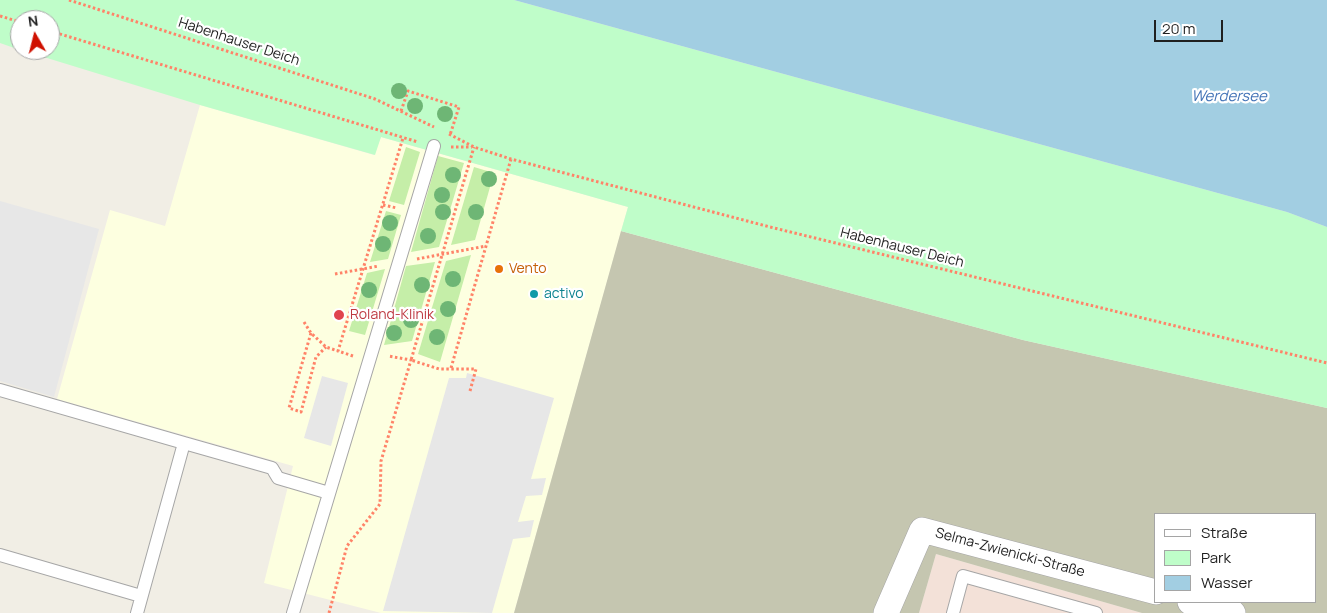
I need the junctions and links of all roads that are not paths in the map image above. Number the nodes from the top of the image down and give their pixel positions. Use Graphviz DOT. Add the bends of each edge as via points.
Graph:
graph roads {
  1 [pos="434,146"];
  2 [pos="0,390"];
  3 [pos="184,443"];
  4 [pos="329,493"];
  5 [pos="0,555"];
  6 [pos="1154,591"];
  7 [pos="141,596"];
  8 [pos="1194,603"];
  9 [pos="137,613"];
  10 [pos="293,613"];
  11 [pos="886,613"];
  12 [pos="952,613"];
  13 [pos="1096,613"];
  14 [pos="1232,613"];
  1 -- 4 [label="lane"];
  2 -- 3 [label="lane"];
  3 -- 4 [label="lane" via="272,468 278,478"];
  3 -- 7 [label="lane"];
  4 -- 10 [label="lane"];
  5 -- 7 [label="lane"];
  6 -- 11 [label="street, Selma-Zwienicki-Straße" via="922,530"];
  7 -- 9 [label="lane"];
  8 -- 14 [label="street"];
  12 -- 13 [label="lane" via="963,576"];
}
